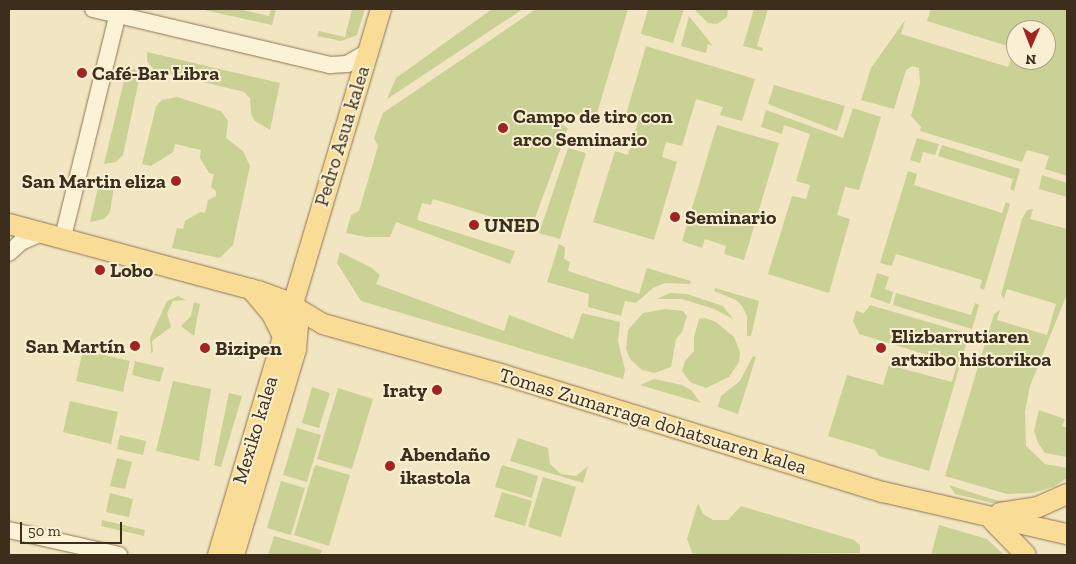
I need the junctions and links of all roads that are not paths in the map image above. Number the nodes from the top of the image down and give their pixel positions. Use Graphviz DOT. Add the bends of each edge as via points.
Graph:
graph roads {
  1 [pos="93,9"];
  2 [pos="380,9"];
  3 [pos="118,12"];
  4 [pos="368,52"];
  5 [pos="9,224"];
  6 [pos="44,232"];
  7 [pos="63,237"];
  8 [pos="9,253"];
  9 [pos="252,289"];
  10 [pos="295,302"];
  11 [pos="333,327"];
  12 [pos="289,342"];
  13 [pos="1067,494"];
  14 [pos="991,518"];
  15 [pos="9,530"];
  16 [pos="1067,534"];
  17 [pos="1067,545"];
  18 [pos="119,555"];
  19 [pos="218,555"];
  20 [pos="234,555"];
  21 [pos="1026,555"];
  1 -- 3 [label="street"];
  2 -- 4 [label="main road, Pedro Asua kalea"];
  3 -- 4 [label="street" via="330,65 347,64"];
  3 -- 7 [label="street"];
  4 -- 10 [label="main road, Pedro Asua kalea" via="304,262"];
  5 -- 6 [label="main road, Tomas Zumarraga dohatsuaren kalea"];
  6 -- 7 [label="main road, Tomas Zumarraga dohatsuaren kalea"];
  6 -- 8 [label="street" via="21,242"];
  7 -- 9 [label="main road, Tomas Zumarraga dohatsuaren kalea"];
  9 -- 10 [label="main road, Tomas Zumarraga dohatsuaren kalea"];
  9 -- 12 [label="main road"];
  10 -- 11 [label="main road, Tomas Zumarraga dohatsuaren kalea"];
  10 -- 12 [label="main road, Mexiko kalea"];
  11 -- 12 [label="main road"];
  11 -- 14 [label="main road, Tomas Zumarraga dohatsuaren kalea" via="671,425 883,492"];
  12 -- 19 [label="main road, Mexiko kalea"];
  12 -- 20 [label="main road, Mexiko kalea"];
  13 -- 14 [label="main road" via="1038,507"];
  14 -- 16 [label="main road, Tomas Zumarraga dohatsuaren kalea"];
  14 -- 17 [label="main road, Tomas Zumarraga dohatsuaren kalea"];
  14 -- 21 [label="main road"];
  15 -- 18 [label="street"];
}
